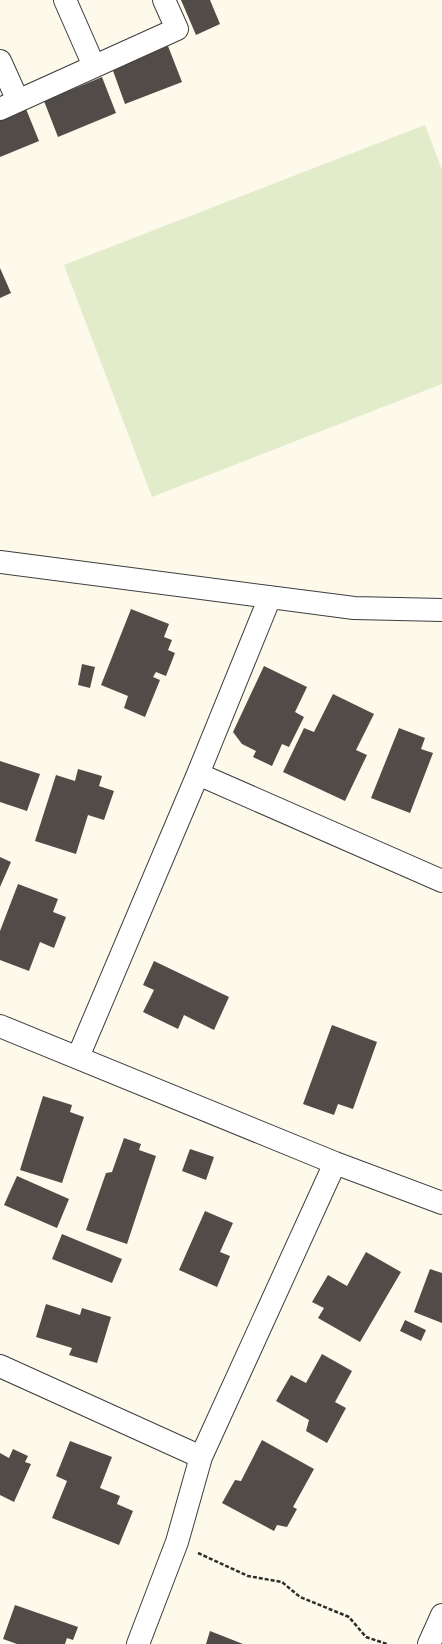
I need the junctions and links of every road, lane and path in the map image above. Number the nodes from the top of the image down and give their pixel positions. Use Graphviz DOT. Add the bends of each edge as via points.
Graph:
graph roads {
  1 [pos="65,0"];
  2 [pos="164,0"];
  3 [pos="0,61"];
  4 [pos="94,66"];
  5 [pos="9,105"];
  6 [pos="0,562"];
  7 [pos="270,597"];
  8 [pos="442,610"];
  9 [pos="198,774"];
  10 [pos="442,880"];
  11 [pos="0,1026"];
  12 [pos="78,1057"];
  13 [pos="335,1163"];
  14 [pos="442,1203"];
  15 [pos="0,1366"];
  16 [pos="201,1457"];
  17 [pos="177,1542"];
  18 [pos="442,1615"];
  19 [pos="138,1644"];
  20 [pos="386,1644"];
  21 [pos="429,1644"];
  1 -- 4 [label="street"];
  2 -- 4 [label="street" via="177,29"];
  3 -- 5 [label="street"];
  4 -- 5 [label="street"];
  6 -- 7 [label="street"];
  7 -- 8 [label="street" via="354,608"];
  7 -- 9 [label="street"];
  9 -- 10 [label="street"];
  9 -- 12 [label="street"];
  11 -- 12 [label="street"];
  12 -- 13 [label="street"];
  13 -- 14 [label="street"];
  13 -- 16 [label="street"];
  15 -- 16 [label="street"];
  16 -- 17 [label="street"];
  17 -- 19 [label="street"];
  17 -- 20 [label="path" via="248,1576 282,1582 300,1597 349,1617 366,1637"];
  18 -- 21 [label="street"];
}
